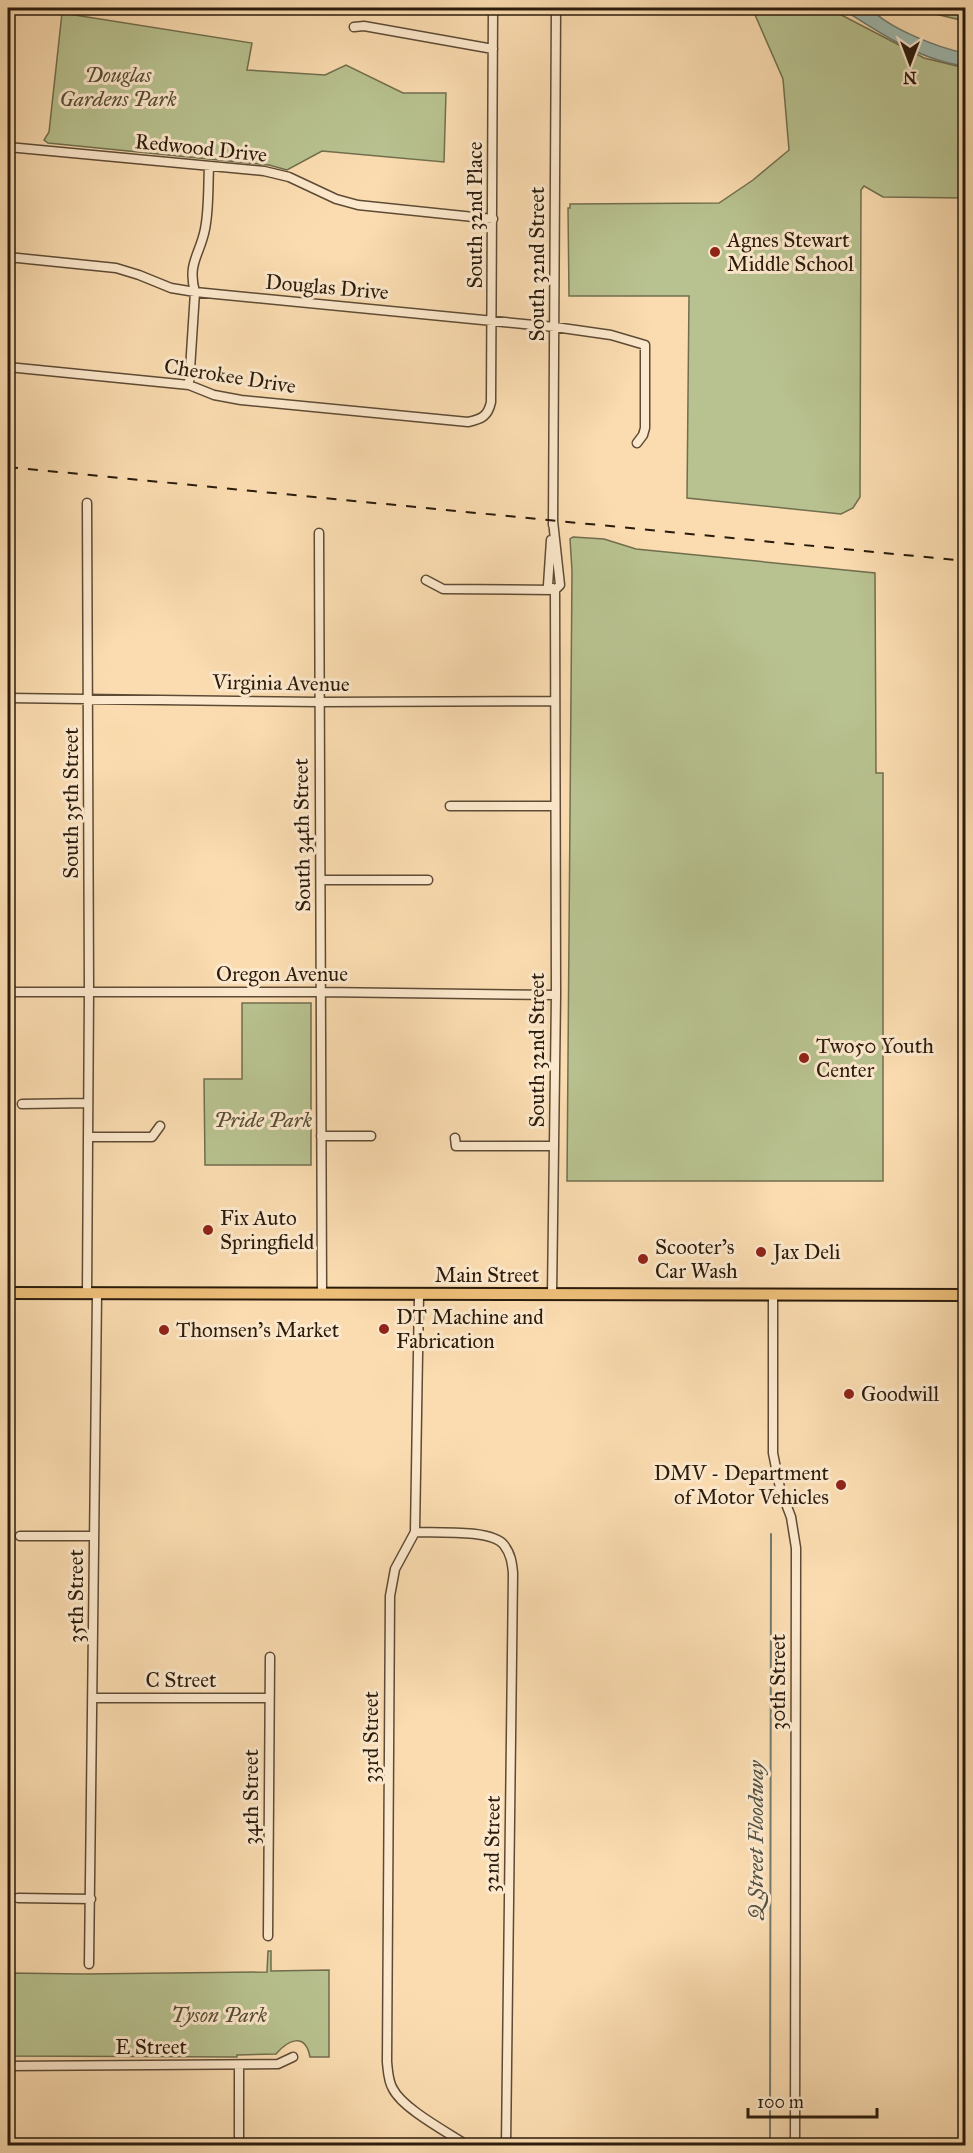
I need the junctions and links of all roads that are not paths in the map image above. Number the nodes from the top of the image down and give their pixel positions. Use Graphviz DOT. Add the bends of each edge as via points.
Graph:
graph roads {
  1 [pos="493,8"];
  2 [pos="555,8"];
  3 [pos="354,27"];
  4 [pos="493,49"];
  5 [pos="8,147"];
  6 [pos="210,167"];
  7 [pos="493,219"];
  8 [pos="8,257"];
  9 [pos="195,292"];
  10 [pos="493,321"];
  11 [pos="555,327"];
  12 [pos="8,367"];
  13 [pos="189,385"];
  14 [pos="482,420"];
  15 [pos="637,443"];
  16 [pos="87,503"];
  17 [pos="319,533"];
  18 [pos="426,580"];
  19 [pos="555,590"];
  20 [pos="8,698"];
  21 [pos="89,698"];
  22 [pos="554,701"];
  23 [pos="319,702"];
  24 [pos="450,806"];
  25 [pos="554,806"];
  26 [pos="321,880"];
  27 [pos="428,880"];
  28 [pos="89,991"];
  29 [pos="8,992"];
  30 [pos="321,992"];
  31 [pos="556,995"];
  32 [pos="22,1104"];
  33 [pos="88,1104"];
  34 [pos="160,1126"];
  35 [pos="321,1136"];
  36 [pos="371,1136"];
  37 [pos="89,1137"];
  38 [pos="455,1138"];
  39 [pos="554,1146"];
  40 [pos="8,1293"];
  41 [pos="92,1294"];
  42 [pos="321,1294"];
  43 [pos="773,1294"];
  44 [pos="419,1295"];
  45 [pos="552,1295"];
  46 [pos="966,1295"];
  47 [pos="415,1532"];
  48 [pos="20,1536"];
  49 [pos="94,1536"];
  50 [pos="270,1657"];
  51 [pos="93,1698"];
  52 [pos="269,1698"];
  53 [pos="18,1898"];
  54 [pos="91,1899"];
  55 [pos="268,1936"];
  56 [pos="89,1964"];
  57 [pos="292,2057"];
  58 [pos="240,2065"];
  59 [pos="8,2066"];
  60 [pos="239,2145"];
  61 [pos="468,2145"];
  62 [pos="506,2145"];
  63 [pos="795,2145"];
  1 -- 4 [label="street, South 32nd Place"];
  2 -- 11 [label="street, South 32nd Street"];
  3 -- 4 [label="street"];
  4 -- 7 [label="street, South 32nd Place"];
  5 -- 6 [label="street, Redwood Drive"];
  6 -- 7 [label="street, Redwood Drive" via="289,177 336,199 358,204"];
  6 -- 9 [label="street" via="206,228 192,264"];
  7 -- 10 [label="street, South 32nd Place"];
  8 -- 9 [label="street, Douglas Drive" via="116,268 171,288"];
  9 -- 10 [label="street, Douglas Drive"];
  9 -- 13 [label="street"];
  10 -- 11 [label="street, Douglas Drive"];
  10 -- 14 [label="street, South 32nd Place" via="491,402"];
  11 -- 15 [label="street, Douglas Drive" via="645,345 645,428"];
  11 -- 19 [label="street, South 32nd Street" via="553,521 560,585"];
  12 -- 13 [label="street, Cherokee Drive"];
  13 -- 14 [label="street, Cherokee Drive" via="241,400 468,422"];
  16 -- 21 [label="street, South 35th Street"];
  17 -- 23 [label="street, South 34th Street"];
  18 -- 19 [label="street" via="444,589"];
  19 -- 22 [label="street, South 32nd Street"];
  20 -- 21 [label="street, Virginia Avenue"];
  21 -- 23 [label="street, Virginia Avenue"];
  21 -- 28 [label="street, South 35th Street"];
  22 -- 23 [label="street, Virginia Avenue"];
  22 -- 25 [label="street, South 32nd Street"];
  23 -- 26 [label="street, South 34th Street"];
  24 -- 25 [label="street"];
  25 -- 31 [label="street, South 32nd Street"];
  26 -- 27 [label="street"];
  26 -- 30 [label="street, South 34th Street"];
  28 -- 29 [label="street, Oregon Avenue"];
  28 -- 30 [label="street, Oregon Avenue"];
  28 -- 33 [label="street, South 35th Street"];
  30 -- 31 [label="street, Oregon Avenue"];
  30 -- 35 [label="street, South 34th Street"];
  31 -- 39 [label="street, South 32nd Street"];
  32 -- 33 [label="street"];
  33 -- 37 [label="street, South 35th Street"];
  34 -- 37 [label="street" via="152,1137"];
  35 -- 36 [label="street"];
  35 -- 42 [label="street, South 34th Street"];
  37 -- 41 [label="street, South 35th Street"];
  38 -- 39 [label="street" via="456,1146"];
  39 -- 45 [label="street, South 32nd Street"];
  40 -- 41 [label="main road, Main Street"];
  41 -- 42 [label="main road, Main Street"];
  41 -- 49 [label="street, 35th Street"];
  42 -- 44 [label="main road, Main Street"];
  43 -- 45 [label="main road, Main Street"];
  43 -- 46 [label="main road, Main Street"];
  43 -- 63 [label="street, 30th Street" via="773,1453 775,1473 792,1517 795,1542"];
  44 -- 45 [label="main road, Main Street"];
  44 -- 47 [label="street, 33rd Street"];
  47 -- 61 [label="street, 33rd Street" via="395,1569 390,1596 388,2075 401,2101"];
  47 -- 62 [label="street, 32nd Street" via="493,1538 504,1545 511,1557"];
  48 -- 49 [label="street"];
  49 -- 51 [label="street, 35th Street"];
  50 -- 52 [label="street, 34th Street"];
  51 -- 52 [label="street, C Street"];
  51 -- 54 [label="street, 35th Street"];
  52 -- 55 [label="street, 34th Street"];
  53 -- 54 [label="street"];
  54 -- 56 [label="street, 35th Street"];
  57 -- 58 [label="street, E Street" via="278,2064"];
  58 -- 59 [label="street, E Street"];
  58 -- 60 [label="street"];
}
